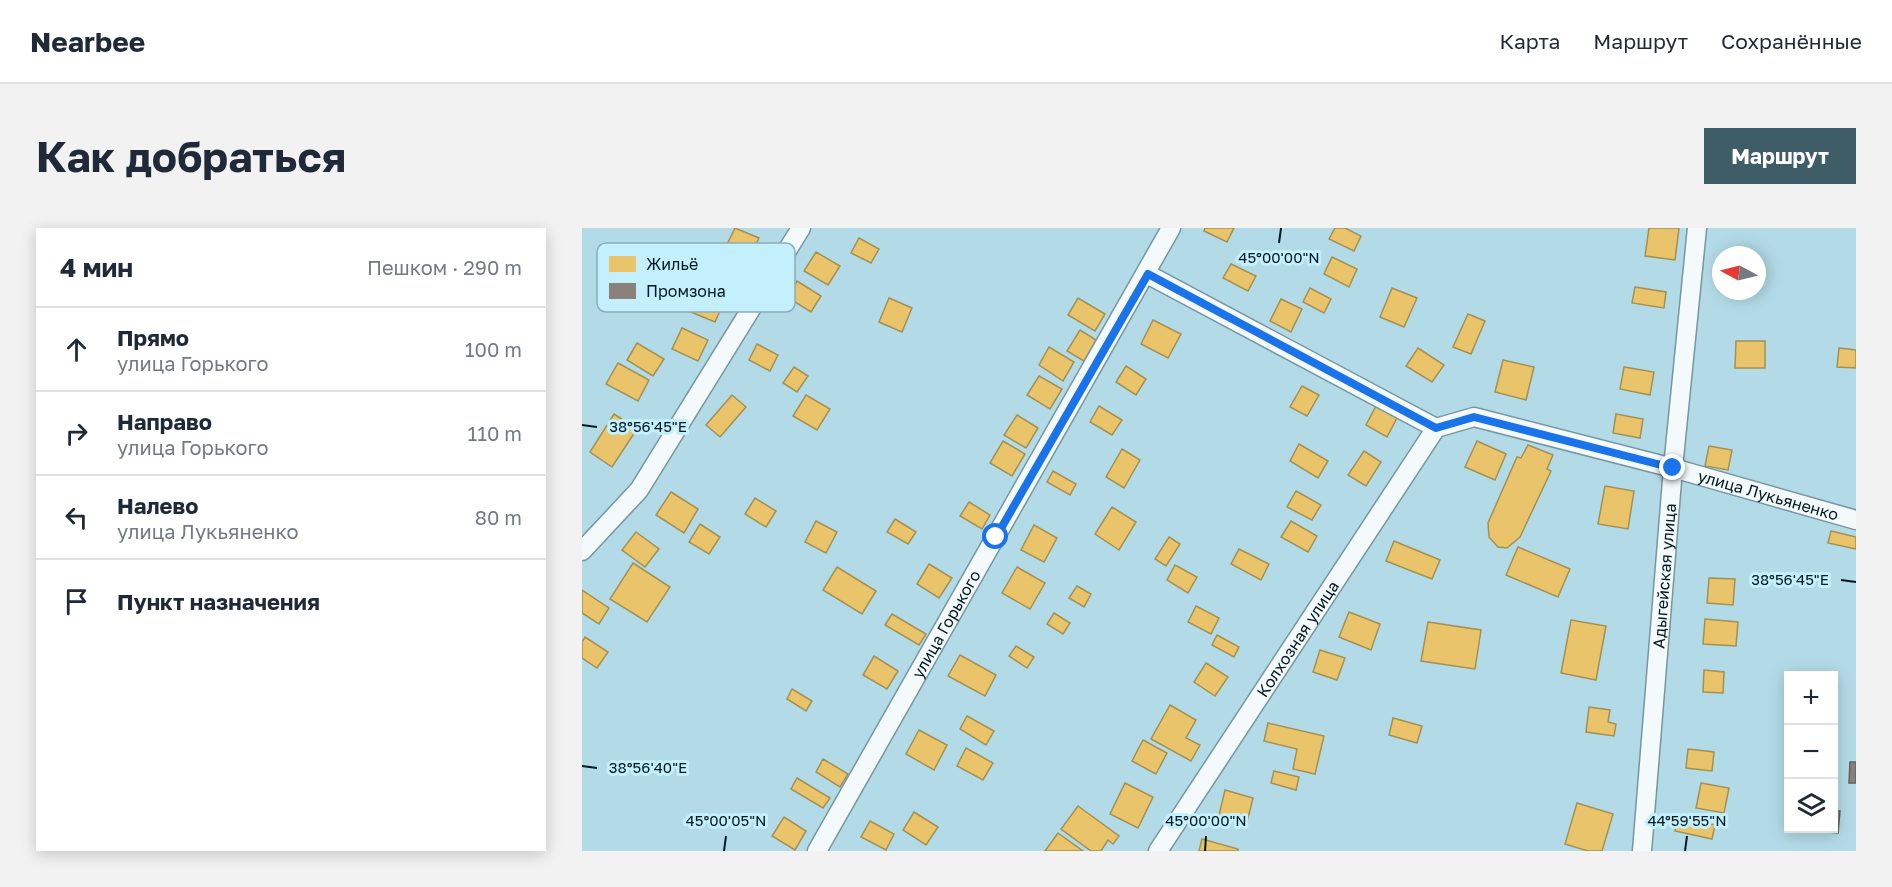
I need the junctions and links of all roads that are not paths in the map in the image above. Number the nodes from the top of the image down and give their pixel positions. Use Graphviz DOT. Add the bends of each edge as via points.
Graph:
graph roads {
  1 [pos="801,228"];
  2 [pos="1171,228"];
  3 [pos="1697,228"];
  4 [pos="792,243"];
  5 [pos="1148,274"];
  6 [pos="749,312"];
  7 [pos="1436,428"];
  8 [pos="1673,468"];
  9 [pos="1856,520"];
  10 [pos="582,551"];
  11 [pos="817,851"];
  12 [pos="1158,851"];
  13 [pos="1642,851"];
  1 -- 4 [label="street"];
  2 -- 5 [label="street, улица Горького"];
  3 -- 8 [label="street, Адыгейская улица"];
  5 -- 7 [label="street"];
  5 -- 11 [label="street, улица Горького"];
  6 -- 10 [label="street" via="639,489"];
  7 -- 8 [label="street, улица Лукьяненко" via="1474,417"];
  7 -- 12 [label="street, Колхозная улица"];
  8 -- 9 [label="street, улица Лукьяненко"];
  8 -- 13 [label="street, Адыгейская улица"];
}
